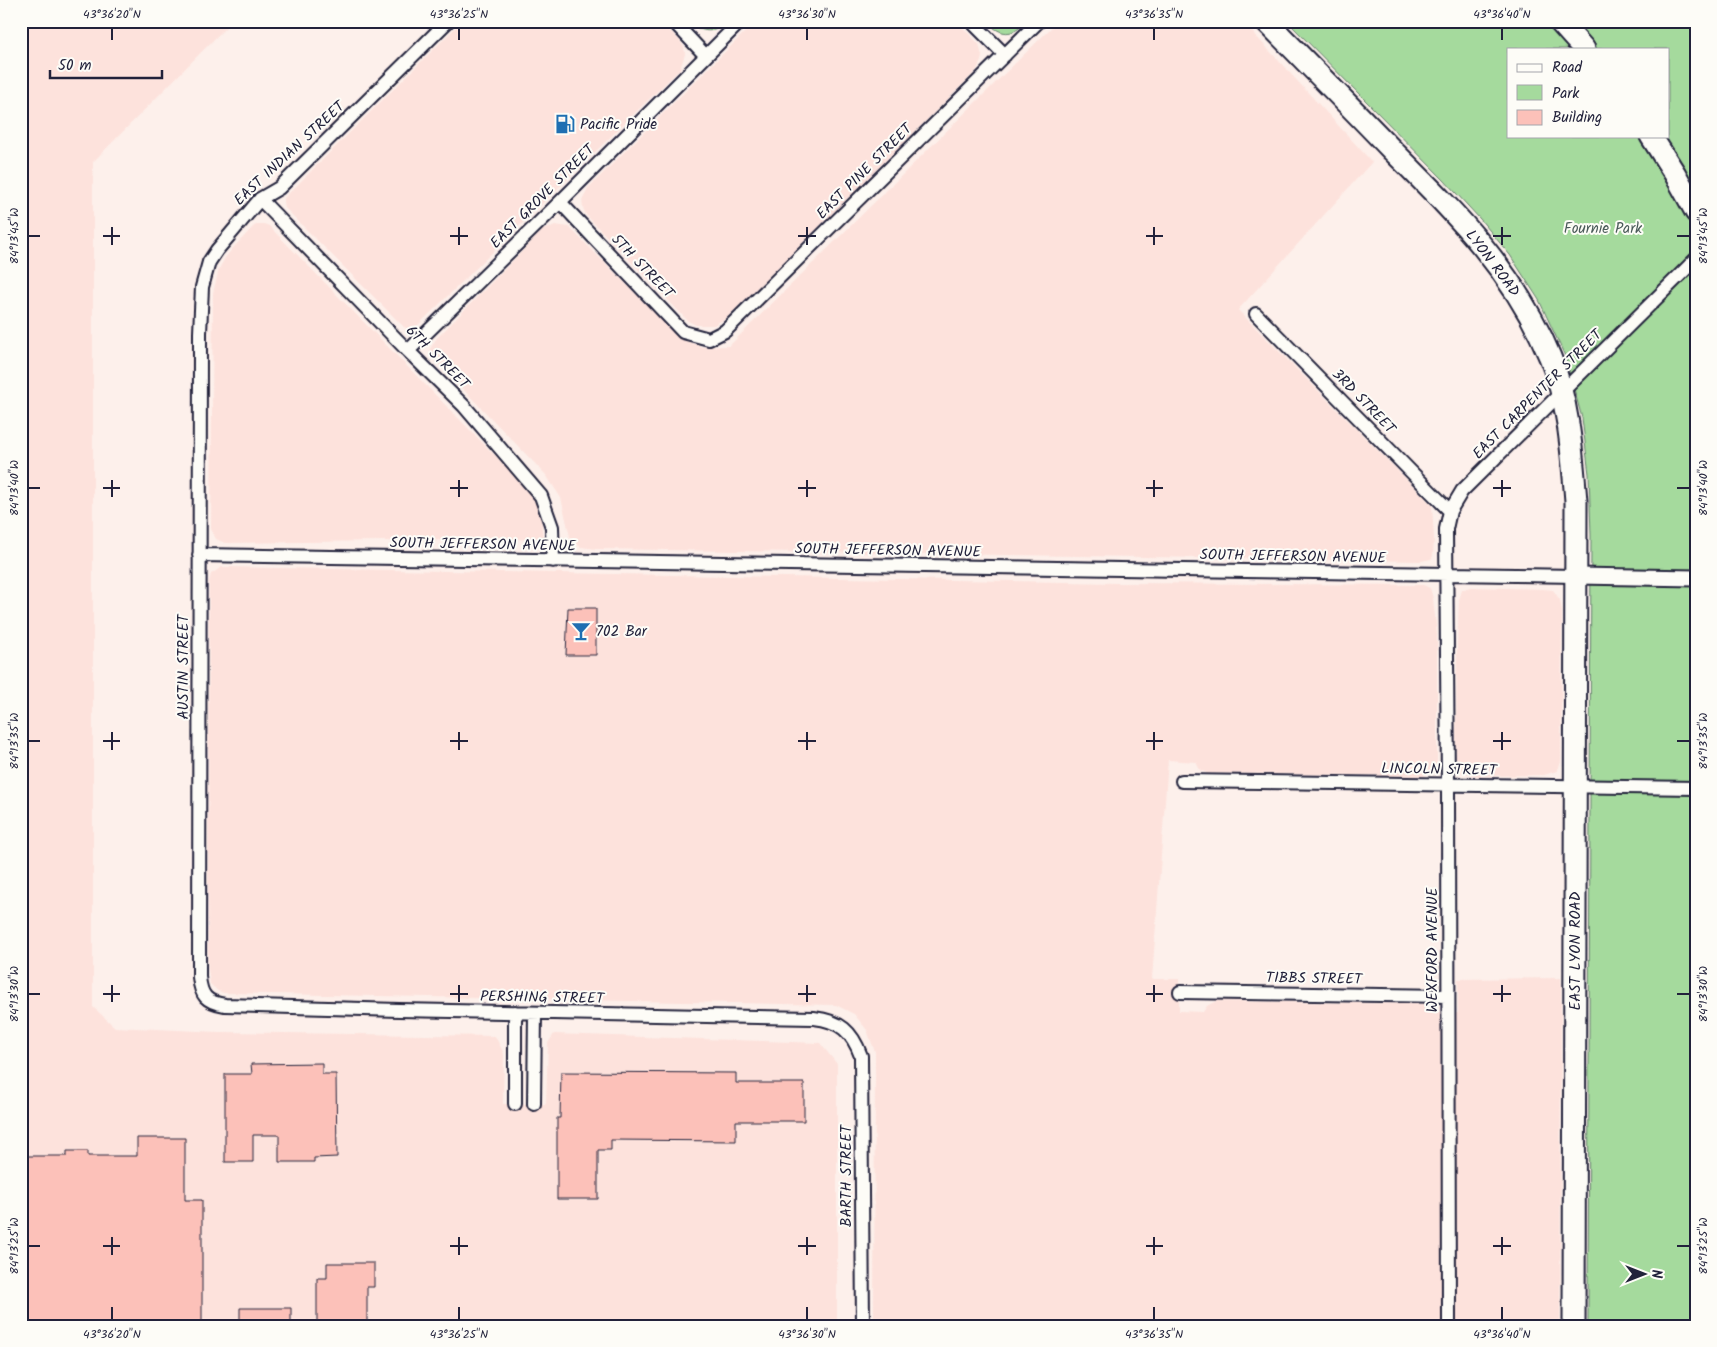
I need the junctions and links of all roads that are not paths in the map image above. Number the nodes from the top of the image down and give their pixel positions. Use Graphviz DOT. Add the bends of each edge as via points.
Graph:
graph roads {
  1 [pos="448,21"];
  2 [pos="673,21"];
  3 [pos="741,21"];
  4 [pos="971,21"];
  5 [pos="1039,21"];
  6 [pos="1266,21"];
  7 [pos="1559,21"];
  8 [pos="1583,48"];
  9 [pos="1005,55"];
  10 [pos="706,56"];
  11 [pos="1652,138"];
  12 [pos="260,199"];
  13 [pos="560,202"];
  14 [pos="1696,212"];
  15 [pos="1696,259"];
  16 [pos="1256,314"];
  17 [pos="200,333"];
  18 [pos="709,339"];
  19 [pos="408,351"];
  20 [pos="1562,393"];
  21 [pos="1450,510"];
  22 [pos="199,556"];
  23 [pos="553,561"];
  24 [pos="1446,574"];
  25 [pos="1576,576"];
  26 [pos="1696,578"];
  27 [pos="1182,781"];
  28 [pos="1448,785"];
  29 [pos="1576,787"];
  30 [pos="1696,788"];
  31 [pos="1180,992"];
  32 [pos="1448,996"];
  33 [pos="206,999"];
  34 [pos="515,1012"];
  35 [pos="535,1013"];
  36 [pos="846,1030"];
  37 [pos="516,1104"];
  38 [pos="534,1104"];
  39 [pos="862,1326"];
  40 [pos="1449,1326"];
  41 [pos="1574,1326"];
  1 -- 12 [label="street, EAST INDIAN STREET" via="279,188"];
  2 -- 10 [label="street"];
  3 -- 10 [label="street, EAST GROVE STREET"];
  4 -- 9 [label="street"];
  5 -- 9 [label="street, EAST PINE STREET"];
  6 -- 20 [label="highway, LYON ROAD" via="1451,209 1508,277 1551,357"];
  7 -- 8 [label="highway"];
  9 -- 18 [label="street, EAST PINE STREET" via="725,331"];
  10 -- 13 [label="street, EAST GROVE STREET"];
  11 -- 14 [label="highway"];
  12 -- 17 [label="street, EAST INDIAN STREET" via="209,262 202,287"];
  12 -- 19 [label="street, 6TH STREET"];
  13 -- 18 [label="street, 5TH STREET" via="683,332"];
  13 -- 19 [label="street, EAST GROVE STREET"];
  15 -- 20 [label="street, EAST CARPENTER STREET"];
  16 -- 21 [label="street, 3RD STREET"];
  17 -- 22 [label="street, AUSTIN STREET"];
  19 -- 23 [label="street, 6TH STREET" via="464,406 541,496 552,528"];
  20 -- 21 [label="street, EAST CARPENTER STREET" via="1462,491"];
  20 -- 25 [label="highway, LYON ROAD" via="1572,445"];
  21 -- 24 [label="street, EAST CARPENTER STREET" via="1446,529"];
  22 -- 23 [label="street, SOUTH JEFFERSON AVENUE"];
  22 -- 33 [label="street, AUSTIN STREET" via="199,977"];
  23 -- 24 [label="street, SOUTH JEFFERSON AVENUE"];
  24 -- 25 [label="street, SOUTH JEFFERSON AVENUE"];
  24 -- 28 [label="street, WEXFORD AVENUE"];
  25 -- 26 [label="street"];
  25 -- 29 [label="highway, EAST LYON ROAD"];
  27 -- 28 [label="street, LINCOLN STREET"];
  28 -- 29 [label="street, LINCOLN STREET"];
  28 -- 32 [label="street, WEXFORD AVENUE"];
  29 -- 30 [label="street, LINCOLN STREET"];
  29 -- 41 [label="highway, EAST LYON ROAD"];
  31 -- 32 [label="street, TIBBS STREET"];
  32 -- 40 [label="street, WEXFORD AVENUE"];
  33 -- 34 [label="street, PERSHING STREET" via="225,1005"];
  34 -- 35 [label="street, PERSHING STREET"];
  34 -- 37 [label="street"];
  35 -- 36 [label="street, PERSHING STREET" via="814,1018 826,1019"];
  35 -- 38 [label="street"];
  36 -- 39 [label="street, BARTH STREET" via="861,1056"];
}
